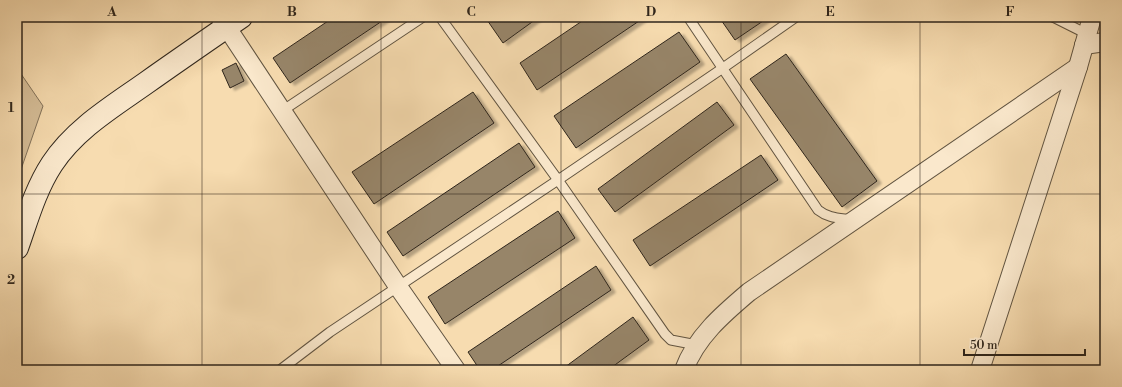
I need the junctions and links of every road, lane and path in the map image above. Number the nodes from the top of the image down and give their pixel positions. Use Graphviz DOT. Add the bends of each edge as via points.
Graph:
graph roads {
  1 [pos="422,17"];
  2 [pos="440,17"];
  3 [pos="688,17"];
  4 [pos="796,17"];
  5 [pos="1052,17"];
  6 [pos="229,20"];
  7 [pos="1088,32"];
  8 [pos="1105,42"];
  9 [pos="1078,67"];
  10 [pos="723,68"];
  11 [pos="282,110"];
  12 [pos="558,180"];
  13 [pos="852,220"];
  14 [pos="17,248"];
  15 [pos="399,288"];
  16 [pos="698,345"];
  17 [pos="280,370"];
  18 [pos="456,370"];
  19 [pos="684,370"];
  20 [pos="980,370"];
  1 -- 11 [label="lane"];
  2 -- 12 [label="lane"];
  3 -- 10 [label="lane"];
  4 -- 10 [label="lane"];
  5 -- 7 [label="lane"];
  6 -- 11 [label="street"];
  6 -- 14 [label="main road" via="82,129 65,146 40,185"];
  7 -- 8 [label="street"];
  7 -- 9 [label="street"];
  9 -- 13 [label="street"];
  9 -- 20 [label="street"];
  10 -- 12 [label="lane"];
  10 -- 13 [label="lane" via="818,210 831,218"];
  11 -- 15 [label="street"];
  12 -- 15 [label="lane"];
  12 -- 16 [label="lane" via="665,334 671,340"];
  13 -- 16 [label="street" via="748,292 721,316"];
  15 -- 17 [label="lane" via="330,332"];
  15 -- 18 [label="street"];
  16 -- 19 [label="street"];
}
